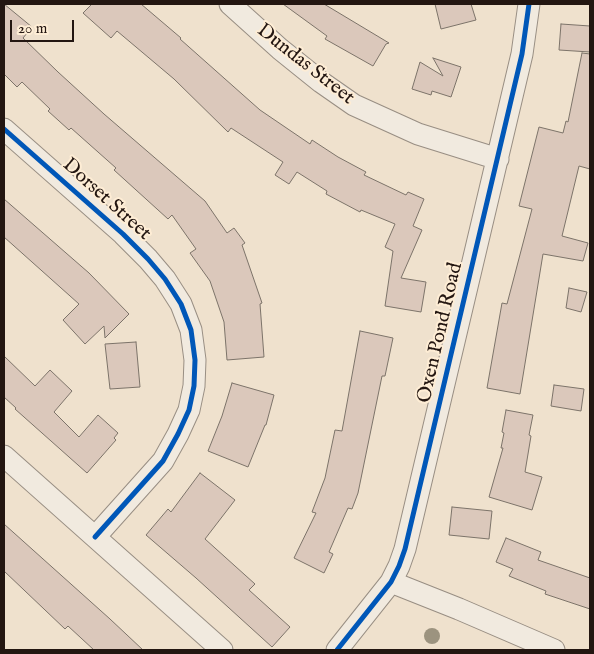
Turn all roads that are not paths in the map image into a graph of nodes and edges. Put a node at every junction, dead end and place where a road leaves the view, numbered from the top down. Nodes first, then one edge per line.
1 (230, 4) edge
2 (529, 4) edge
3 (4, 129) edge
4 (498, 159) junction
5 (4, 456) edge
6 (95, 537) junction
7 (391, 582) junction
8 (222, 650) edge
9 (337, 650) edge
10 (554, 650) edge

1 - 4 street, Dundas Street
2 - 4 street, Oxen Pond Road
3 - 6 street, Dorset Street
4 - 7 street, Oxen Pond Road
5 - 6 street
6 - 8 street
7 - 9 street, Oxen Pond Road
7 - 10 street

